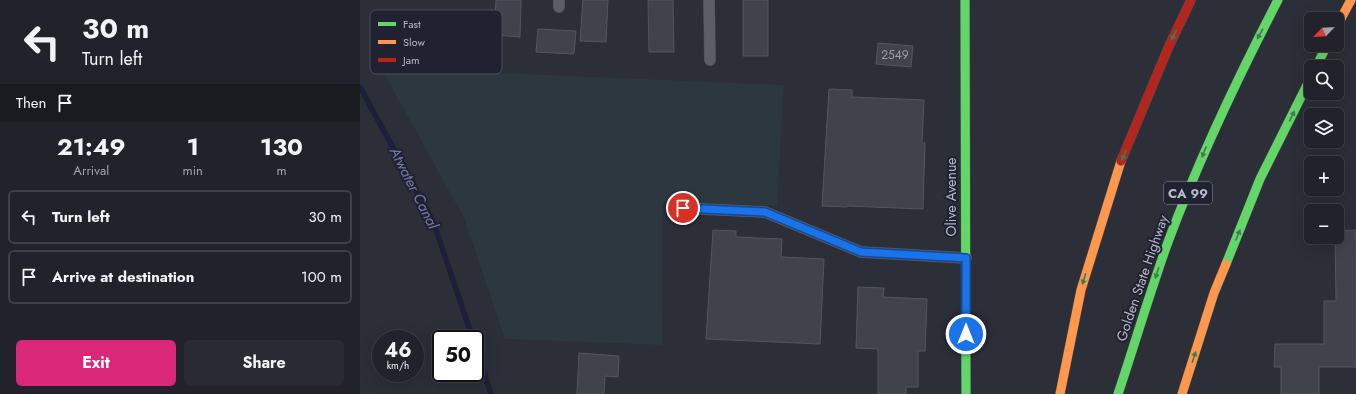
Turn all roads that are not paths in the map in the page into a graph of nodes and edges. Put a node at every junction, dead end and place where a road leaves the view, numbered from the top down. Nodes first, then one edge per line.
1 (709, 0) edge
2 (965, 0) edge
3 (1191, 0) edge
4 (1278, 0) edge
5 (1351, 0) edge
6 (1344, 13) edge
7 (710, 60) dead end
8 (1304, 91) edge
9 (683, 208) dead end
10 (966, 258) junction
11 (966, 394) edge
12 (1060, 394) edge
13 (1118, 394) edge
14 (1182, 394) edge

1 - 7 lane
2 - 10 main road, Olive Avenue
3 -> 12 main road
4 -> 13 main road, Golden State Highway / CA 99
5 - 6 main road
14 -> 8 main road
9 - 10 lane
10 - 11 main road, Olive Avenue

